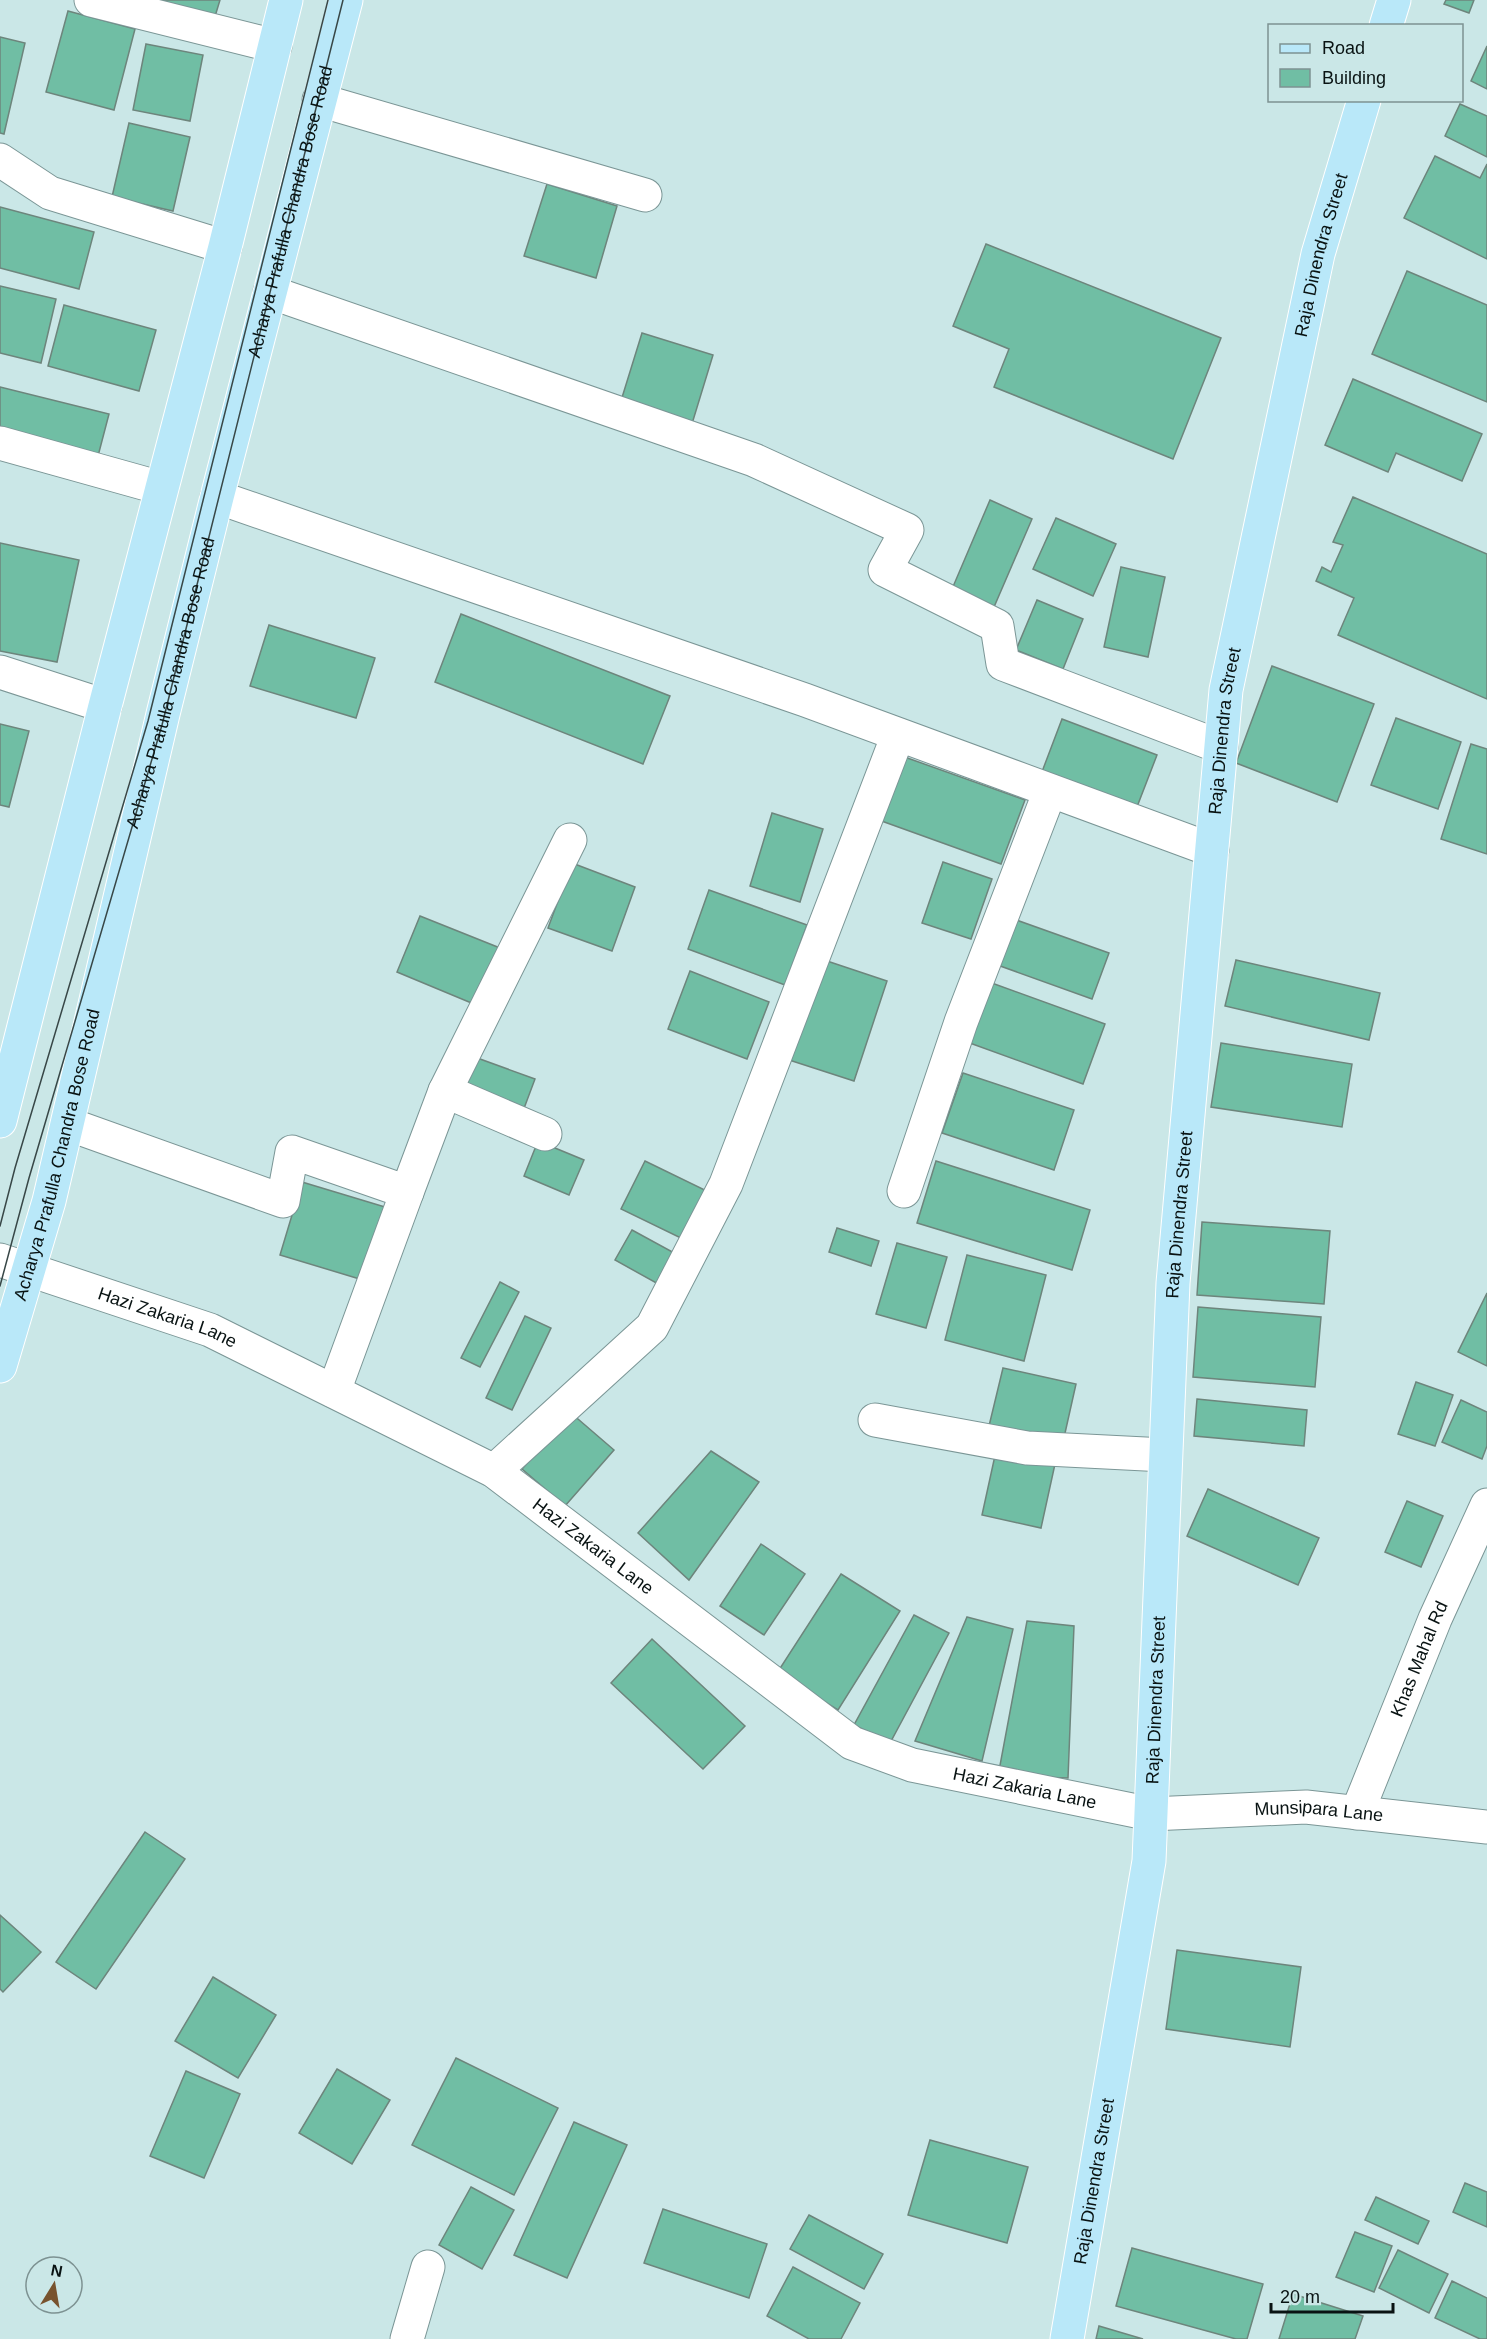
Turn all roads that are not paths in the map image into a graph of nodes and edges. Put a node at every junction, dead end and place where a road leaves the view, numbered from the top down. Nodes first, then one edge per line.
1 (91, 0) edge
2 (286, 0) edge
3 (346, 0) edge
4 (1394, 0) edge
5 (1387, 24) edge
6 (275, 46) junction
7 (318, 100) junction
8 (1363, 102) edge
9 (0, 160) edge
10 (645, 195) dead end
11 (225, 247) junction
12 (270, 292) junction
13 (0, 443) edge
14 (161, 488) junction
15 (217, 497) junction
16 (0, 672) edge
17 (105, 706) junction
18 (898, 735) junction
19 (1221, 747) junction
20 (1050, 791) junction
21 (570, 840) dead end
22 (1212, 850) junction
23 (446, 1090) junction
24 (0, 1122) edge
25 (68, 1124) junction
26 (545, 1134) dead end
27 (904, 1191) dead end
28 (407, 1192) junction
29 (14, 1264) edge
30 (0, 1366) edge
31 (334, 1391) junction
32 (875, 1420) dead end
33 (1165, 1455) junction
34 (494, 1471) junction
35 (1487, 1505) edge
36 (1357, 1813) junction
37 (1151, 1814) junction
38 (1487, 1827) edge
39 (428, 2267) dead end
40 (407, 2339) edge
41 (1066, 2339) edge

1 - 6 street
2 - 6 main road
3 - 7 main road, Acharya Prafulla Chandra Bose Road
4 - 5 main road
6 - 11 main road
7 - 10 street
7 - 12 main road, Acharya Prafulla Chandra Bose Road
8 - 19 main road, Raja Dinendra Street
9 - 11 street
11 - 14 main road
12 - 15 main road, Acharya Prafulla Chandra Bose Road
12 - 19 street
13 - 14 street
14 - 17 main road
15 - 18 street
15 - 25 main road, Acharya Prafulla Chandra Bose Road
16 - 17 street
17 - 24 main road
18 - 20 street
18 - 34 street
19 - 22 main road, Raja Dinendra Street
20 - 22 street
20 - 27 street
21 - 23 street
22 - 33 main road, Raja Dinendra Street
23 - 26 street
23 - 28 street
25 - 28 street
25 - 29 main road, Acharya Prafulla Chandra Bose Road
28 - 31 street
29 - 30 main road, Acharya Prafulla Chandra Bose Road
29 - 31 street, Hazi Zakaria Lane
31 - 34 street, Hazi Zakaria Lane
32 - 33 street
33 - 37 main road, Raja Dinendra Street
34 - 37 street, Hazi Zakaria Lane
35 - 36 street, Khas Mahal Rd
36 - 37 street, Munsipara Lane
36 - 38 street, Munsipara Lane
37 - 41 main road, Raja Dinendra Street
39 - 40 street

